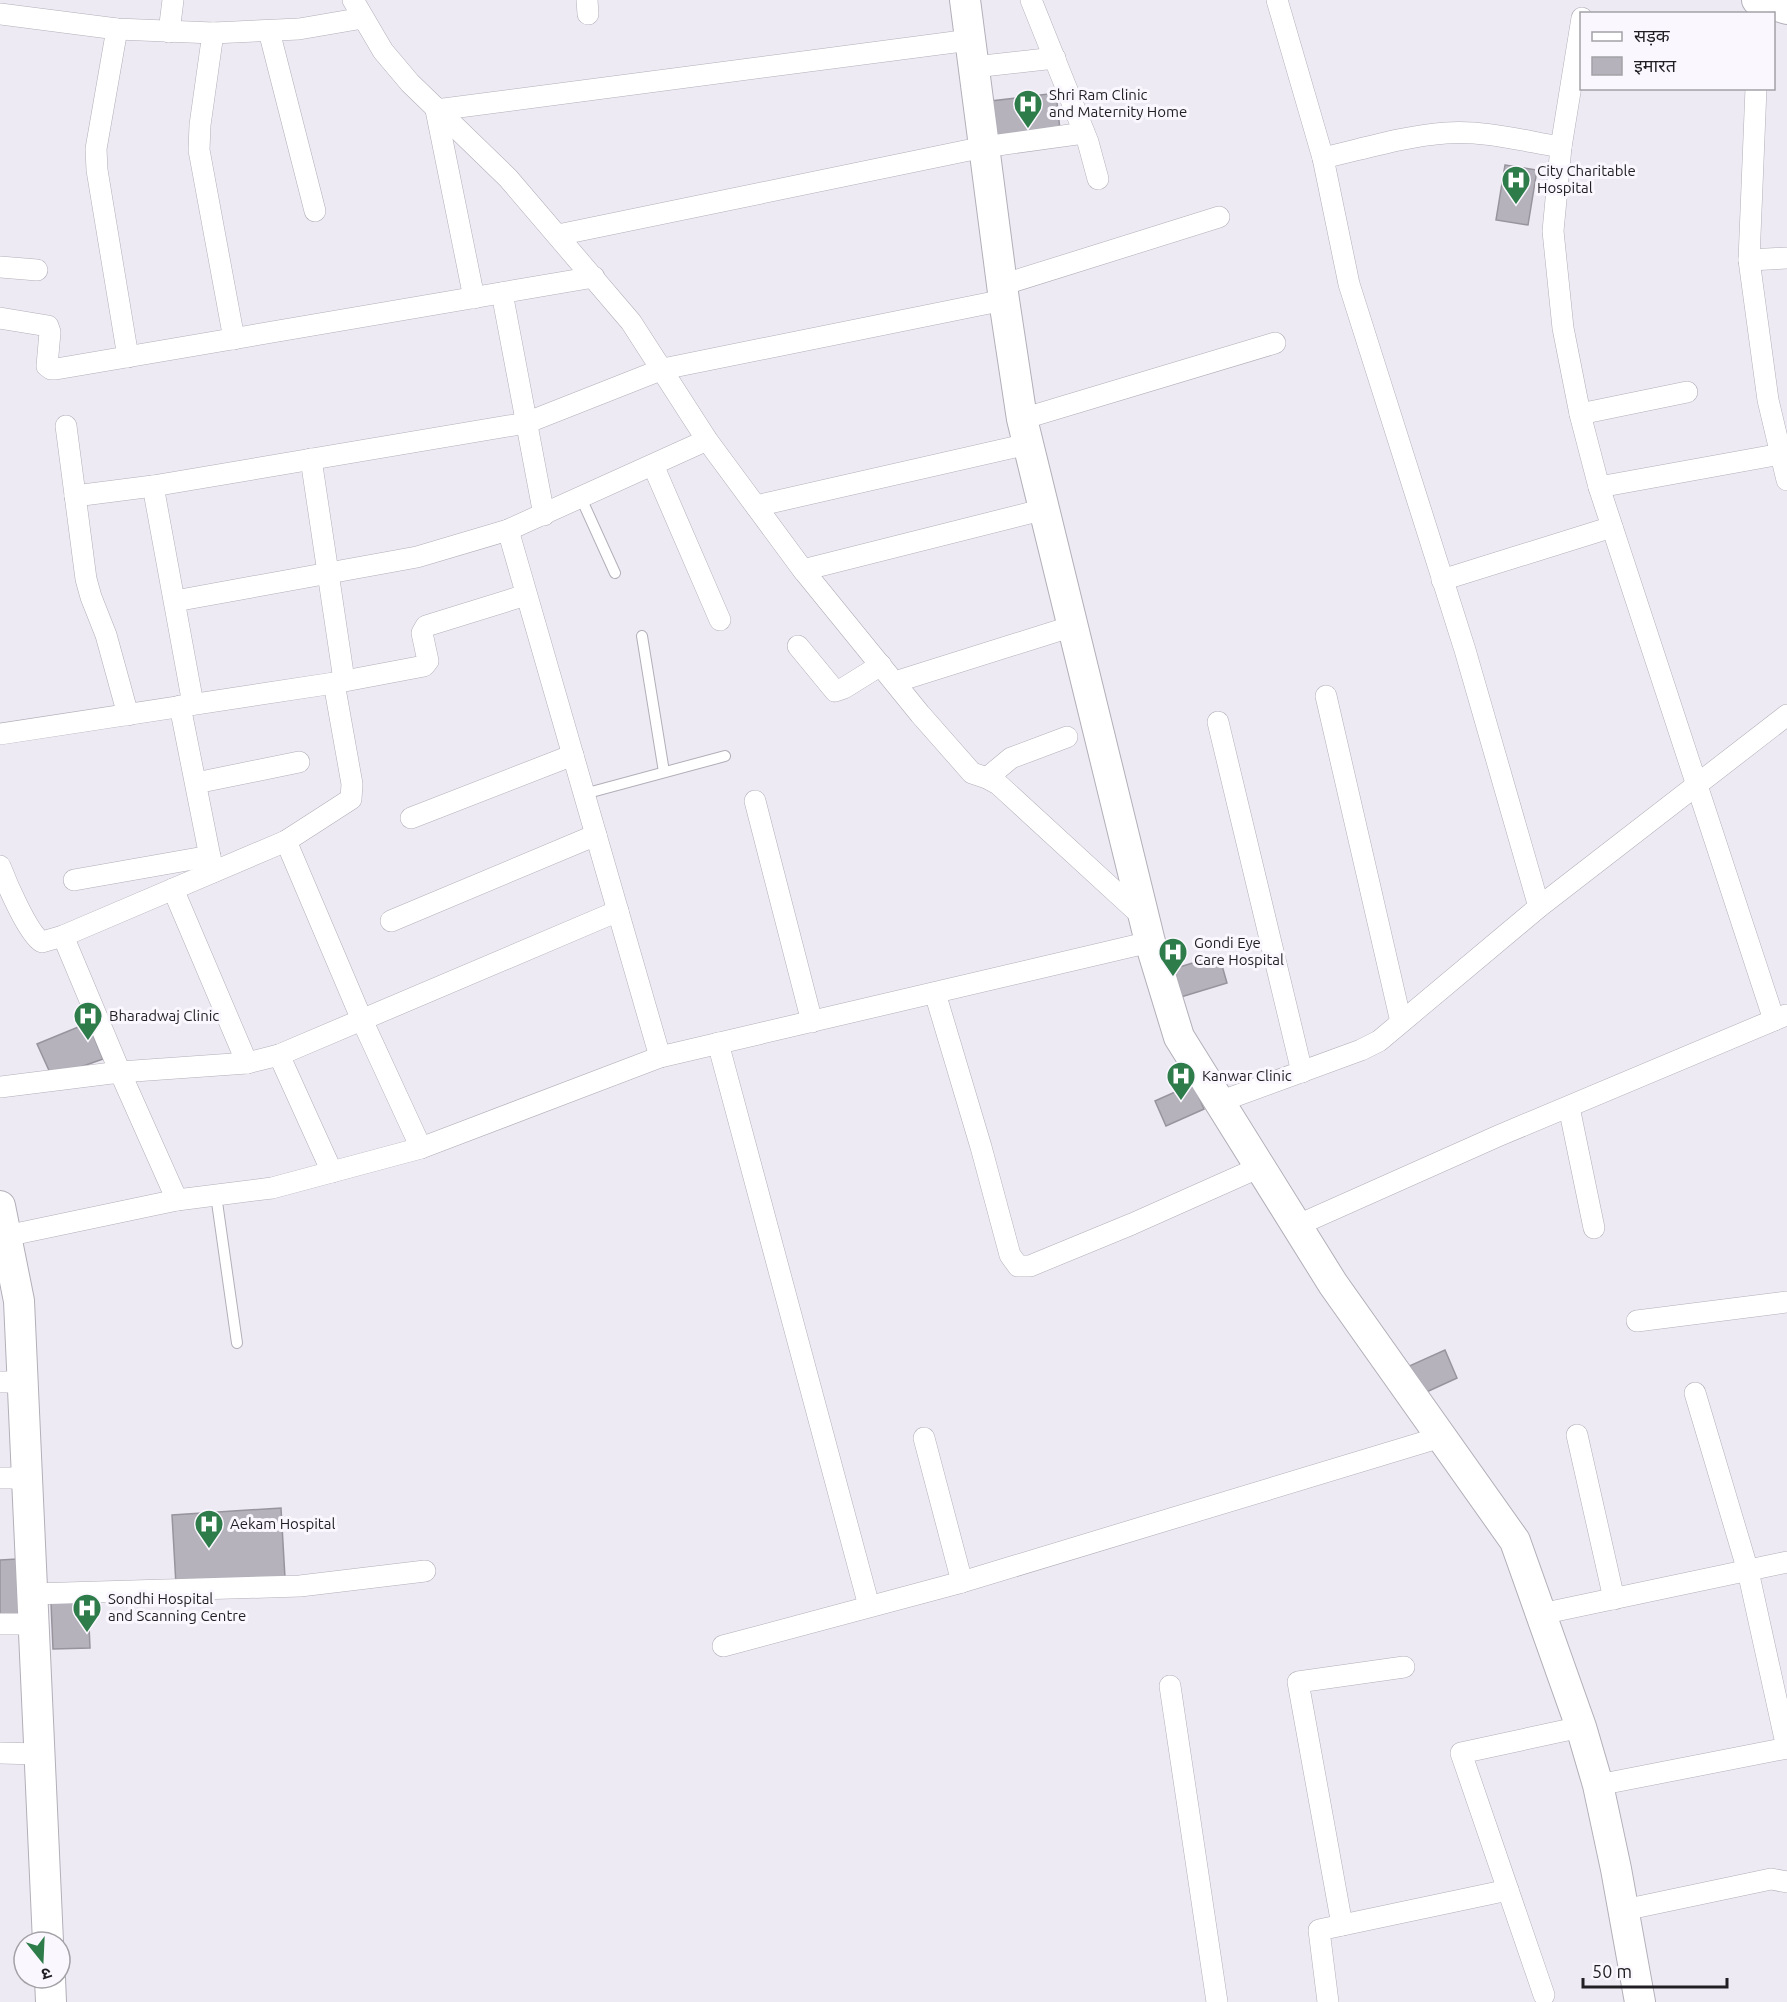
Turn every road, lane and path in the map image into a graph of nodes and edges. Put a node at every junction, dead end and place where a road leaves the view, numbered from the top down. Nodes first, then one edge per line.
1 (173, 0) edge
2 (965, 0) edge
3 (1031, 0) edge
4 (1277, 0) edge
5 (1758, 0) edge
6 (358, 9) edge
7 (1787, 9) edge
8 (0, 14) edge
9 (1580, 24) edge
10 (117, 29) junction
11 (269, 31) junction
12 (169, 32) junction
13 (213, 33) junction
14 (972, 54) junction
15 (1055, 58) junction
16 (1756, 90) edge
17 (436, 110) junction
18 (1084, 133) junction
19 (984, 147) junction
20 (1561, 147) junction
21 (1323, 158) junction
22 (1098, 179) dead end
23 (315, 211) dead end
24 (1219, 217) dead end
25 (558, 235) junction
26 (1787, 258) edge
27 (1749, 261) junction
28 (0, 267) edge
29 (37, 270) dead end
30 (594, 277) junction
31 (1003, 292) junction
32 (502, 293) junction
33 (474, 298) junction
34 (0, 318) edge
35 (234, 339) junction
36 (1275, 344) dead end
37 (128, 357) junction
38 (663, 369) junction
39 (1687, 392) dead end
40 (1777, 399) edge
41 (1580, 414) junction
42 (526, 423) junction
43 (66, 426) dead end
44 (1025, 431) junction
45 (707, 440) junction
46 (1780, 454) junction
47 (311, 459) junction
48 (653, 465) junction
49 (1787, 480) edge
50 (153, 486) junction
51 (1599, 487) junction
52 (75, 496) junction
53 (581, 498) junction
54 (756, 506) junction
55 (1045, 508) junction
56 (544, 515) junction
57 (1612, 527) junction
58 (508, 530) junction
59 (803, 570) junction
60 (328, 573) junction
61 (615, 573) dead end
62 (1442, 580) junction
63 (526, 595) junction
64 (176, 601) junction
65 (720, 620) dead end
66 (1073, 626) junction
67 (642, 636) dead end
68 (798, 646) dead end
69 (881, 665) junction
70 (339, 681) junction
71 (895, 682) junction
72 (1326, 696) dead end
73 (187, 705) junction
74 (128, 715) junction
75 (1787, 715) edge
76 (1218, 722) dead end
77 (0, 734) edge
78 (1067, 737) dead end
79 (573, 754) junction
80 (725, 756) dead end
81 (299, 762) dead end
82 (664, 772) junction
83 (987, 778) junction
84 (196, 783) junction
85 (1696, 787) junction
86 (584, 794) junction
87 (755, 801) dead end
88 (411, 818) dead end
89 (596, 835) junction
90 (286, 841) junction
91 (212, 864) junction
92 (0, 866) edge
93 (74, 880) dead end
94 (173, 889) junction
95 (1539, 907) junction
96 (618, 911) junction
97 (391, 921) dead end
98 (1147, 930) junction
99 (63, 936) junction
100 (935, 993) junction
101 (1780, 1017) edge
102 (362, 1020) junction
103 (812, 1022) junction
104 (1401, 1022) junction
105 (718, 1043) junction
106 (279, 1055) junction
107 (660, 1057) junction
108 (247, 1063) junction
109 (120, 1072) junction
110 (1302, 1072) junction
111 (0, 1087) edge
112 (1219, 1102) junction
113 (1569, 1107) junction
114 (421, 1148) junction
115 (1260, 1167) junction
116 (332, 1172) junction
117 (216, 1195) junction
118 (177, 1200) junction
119 (0, 1206) edge
120 (1296, 1226) junction
121 (1594, 1228) dead end
122 (6, 1236) junction
123 (1787, 1302) edge
124 (1637, 1321) dead end
125 (237, 1343) dead end
126 (11, 1382) edge
127 (1695, 1393) dead end
128 (1577, 1435) dead end
129 (1441, 1437) junction
130 (924, 1438) dead end
131 (13, 1478) edge
132 (1787, 1562) edge
133 (425, 1571) dead end
134 (1748, 1571) junction
135 (962, 1582) junction
136 (32, 1594) junction
137 (1614, 1599) junction
138 (869, 1606) junction
139 (1541, 1614) junction
140 (0, 1624) edge
141 (33, 1624) junction
142 (723, 1646) dead end
143 (1404, 1667) dead end
144 (1170, 1686) dead end
145 (1581, 1727) junction
146 (1787, 1748) edge
147 (0, 1753) edge
148 (39, 1754) junction
149 (1598, 1785) junction
150 (1787, 1882) edge
151 (1508, 1890) junction
152 (1623, 1910) junction
153 (1342, 1925) junction
154 (47, 1930) edge
155 (1544, 1995) dead end
156 (1217, 2002) edge
157 (1328, 2002) edge
158 (1640, 2002) edge

1 - 12 street
2 - 14 street
3 - 15 street
4 - 21 street
5 - 7 street
6 - 11 street
6 - 17 street
8 - 10 street
9 - 20 street
10 - 12 street
10 - 37 street
11 - 13 street
11 - 23 street
12 - 13 street
13 - 35 street
14 - 15 street
14 - 17 street
14 - 19 street
15 - 18 street
16 - 27 street
17 - 25 street
17 - 33 street
18 - 19 street
18 - 22 street
19 - 25 street
19 - 31 street
20 - 21 street
20 - 41 street
21 - 62 street
24 - 31 street
25 - 30 street
26 - 27 street
27 - 40 street
28 - 29 street
30 - 32 street
30 - 38 street
31 - 38 street
31 - 44 street
32 - 33 street
32 - 42 street
33 - 35 street
34 - 37 street
35 - 37 street
36 - 44 street
38 - 42 street
38 - 45 street
39 - 41 street
40 - 46 street
41 - 51 street
42 - 47 street
42 - 56 street
43 - 52 street
44 - 54 street
44 - 55 street
45 - 48 street
45 - 54 street
46 - 49 street
46 - 51 street
47 - 50 street
47 - 60 street
48 - 53 street
48 - 65 street
50 - 52 street
50 - 64 street
51 - 57 street
52 - 74 street
53 - 56 street
53 - 61 lane
54 - 59 street
55 - 59 street
55 - 66 street
56 - 58 street
57 - 62 street
57 - 85 street
58 - 60 street
58 - 63 street
59 - 69 street
60 - 64 street
60 - 70 street
62 - 95 street
63 - 70 street
63 - 79 street
64 - 73 street
66 - 71 street
66 - 98 street
67 - 82 lane
68 - 69 street
69 - 71 street
70 - 73 street
70 - 90 street
71 - 83 street
72 - 104 street
73 - 74 street
73 - 84 street
74 - 77 street
75 - 85 street
76 - 110 street
78 - 83 street
79 - 86 street
79 - 88 street
80 - 82 lane
81 - 84 street
82 - 86 lane
83 - 98 street
84 - 91 street
85 - 95 street
85 - 101 street
86 - 89 street
87 - 103 street
89 - 96 street
89 - 97 street
90 - 91 street
90 - 102 street
91 - 93 street
91 - 94 street
92 - 99 street
94 - 99 street
94 - 108 street
95 - 104 street
96 - 102 street
96 - 107 street
98 - 100 street
98 - 112 street
99 - 109 street
100 - 103 street
100 - 115 street
101 - 113 street
102 - 106 street
102 - 114 street
103 - 105 street
104 - 110 street
105 - 107 street
105 - 138 street
106 - 108 street
106 - 116 street
107 - 114 street
108 - 109 street
109 - 111 street
109 - 118 street
110 - 112 street
112 - 115 street
113 - 120 street
113 - 121 street
114 - 116 street
115 - 120 street
116 - 117 street
117 - 118 street
117 - 125 lane
118 - 122 street
119 - 122 street
120 - 129 street
122 - 126 street
123 - 124 street
126 - 131 street
127 - 134 street
128 - 137 street
129 - 135 street
129 - 139 street
130 - 135 street
131 - 136 street
132 - 134 street
133 - 136 street
134 - 137 street
134 - 146 street
135 - 138 street
136 - 141 street
137 - 139 street
138 - 142 street
139 - 145 street
140 - 141 street
141 - 148 street
143 - 153 street
144 - 156 street
145 - 149 street
145 - 151 street
146 - 149 street
147 - 148 street
148 - 154 street
149 - 152 street
150 - 152 street
151 - 153 street
151 - 155 street
152 - 158 street
153 - 157 street

